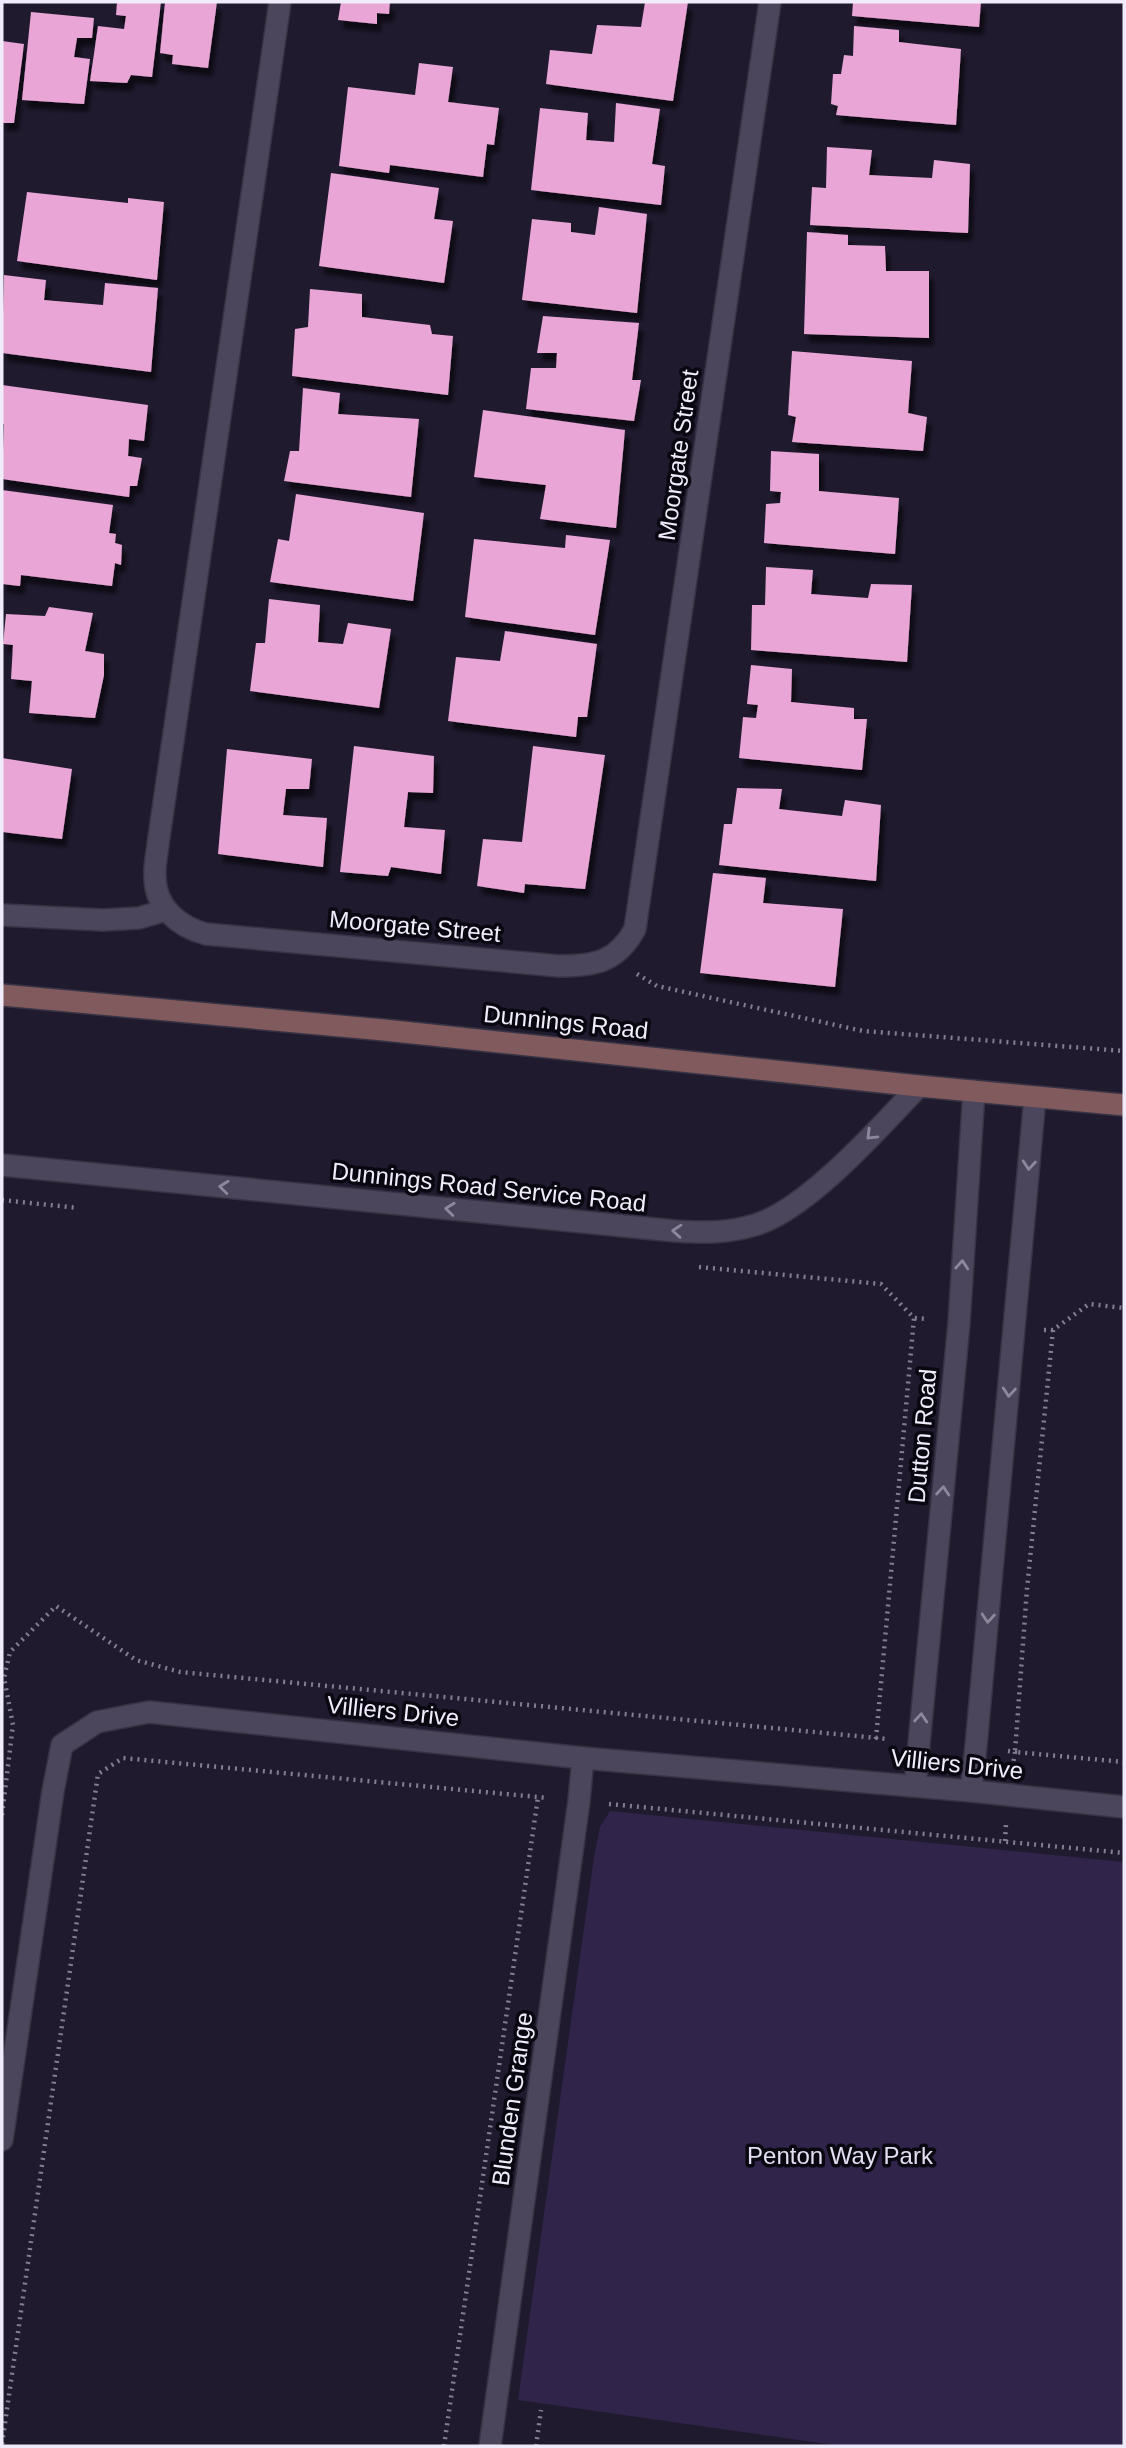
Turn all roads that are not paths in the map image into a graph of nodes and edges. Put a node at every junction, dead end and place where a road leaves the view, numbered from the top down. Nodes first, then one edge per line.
1 (280, 2) edge
2 (770, 2) edge
3 (166, 910) junction
4 (2, 915) edge
5 (2, 995) edge
6 (919, 1086) junction
7 (974, 1091) junction
8 (1035, 1097) junction
9 (1124, 1105) edge
10 (2, 1165) edge
11 (583, 1758) junction
12 (915, 1786) junction
13 (971, 1791) junction
14 (1124, 1807) edge
15 (2, 2140) edge
16 (490, 2446) edge

1 - 3 street
2 - 3 street, Moorgate Street
3 - 4 street
5 - 6 street, Dunnings Road
6 - 7 street, Dunnings Road
6 -> 10 street, Dunnings Road Service Road
7 - 8 street, Dunnings Road
12 -> 7 street, Dutton Road
8 - 9 street, Dunnings Road
8 -> 13 street
11 - 12 street, Villiers Drive
11 - 15 street, Villiers Drive
11 - 16 street, Blunden Grange
12 - 13 street, Villiers Drive
13 - 14 street, Villiers Drive

